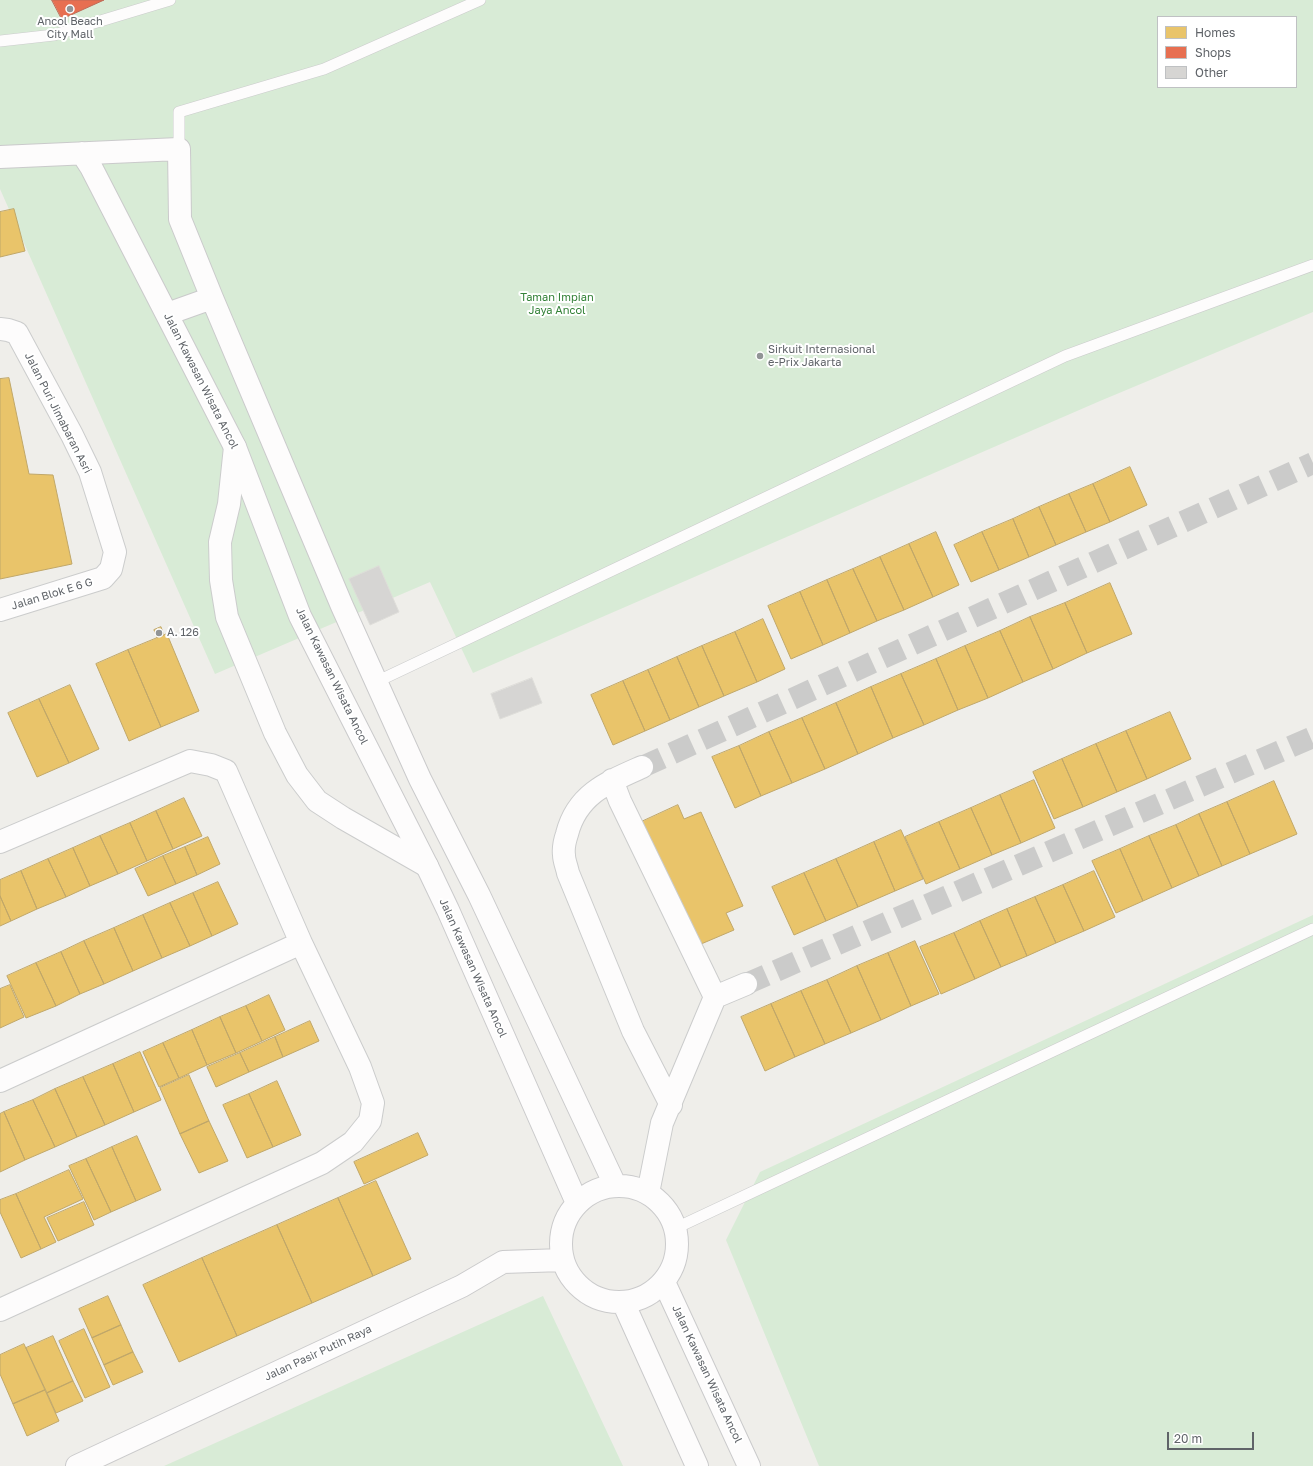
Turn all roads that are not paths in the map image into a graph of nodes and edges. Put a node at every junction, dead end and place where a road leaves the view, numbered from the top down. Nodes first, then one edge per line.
1 (170, 0) edge
2 (480, 0) edge
3 (0, 41) edge
4 (179, 149) junction
5 (82, 153) junction
6 (0, 157) edge
7 (1313, 265) edge
8 (212, 298) junction
9 (167, 314) junction
10 (0, 329) edge
11 (235, 447) junction
12 (103, 578) joint
13 (0, 610) edge
14 (376, 682) junction
15 (642, 767) tunnel mouth
16 (612, 780) junction
17 (0, 842) edge
18 (427, 866) junction
19 (1313, 929) edge
20 (300, 943) junction
21 (746, 984) tunnel mouth
22 (715, 997) junction
23 (0, 1081) edge
24 (671, 1105) junction
25 (614, 1185) junction
26 (648, 1193) junction
27 (577, 1203) junction
28 (676, 1228) junction
29 (563, 1260) junction
30 (664, 1282) junction
31 (623, 1302) junction
32 (0, 1310) edge
33 (77, 1466) edge
34 (697, 1466) edge
35 (749, 1466) edge

1 - 3 lane
2 - 4 lane
4 - 5 street
4 - 8 street
5 - 6 street
5 - 9 street, Jalan Kawasan Wisata Ancol
7 - 14 lane
8 - 9 street
8 - 14 street
9 - 11 street, Jalan Kawasan Wisata Ancol
10 - 12 street, Jalan Puri Jimabaran Asri
11 - 18 street, Jalan Kawasan Wisata Ancol
11 - 18 street
12 - 13 street, Jalan Blok E 6 G
14 - 25 street
15 - 16 street
16 - 22 street
16 - 24 street
17 - 20 street
18 - 27 street, Jalan Kawasan Wisata Ancol
19 - 28 lane
20 - 23 street
20 - 32 street
21 - 22 street
22 - 24 street
24 - 26 street
25 - 26 street
25 - 27 street
26 - 28 street
27 - 29 street
28 - 30 street
29 - 31 street
29 - 33 street, Jalan Pasir Putih Raya
30 - 31 street
30 - 35 street, Jalan Kawasan Wisata Ancol
31 - 34 street

